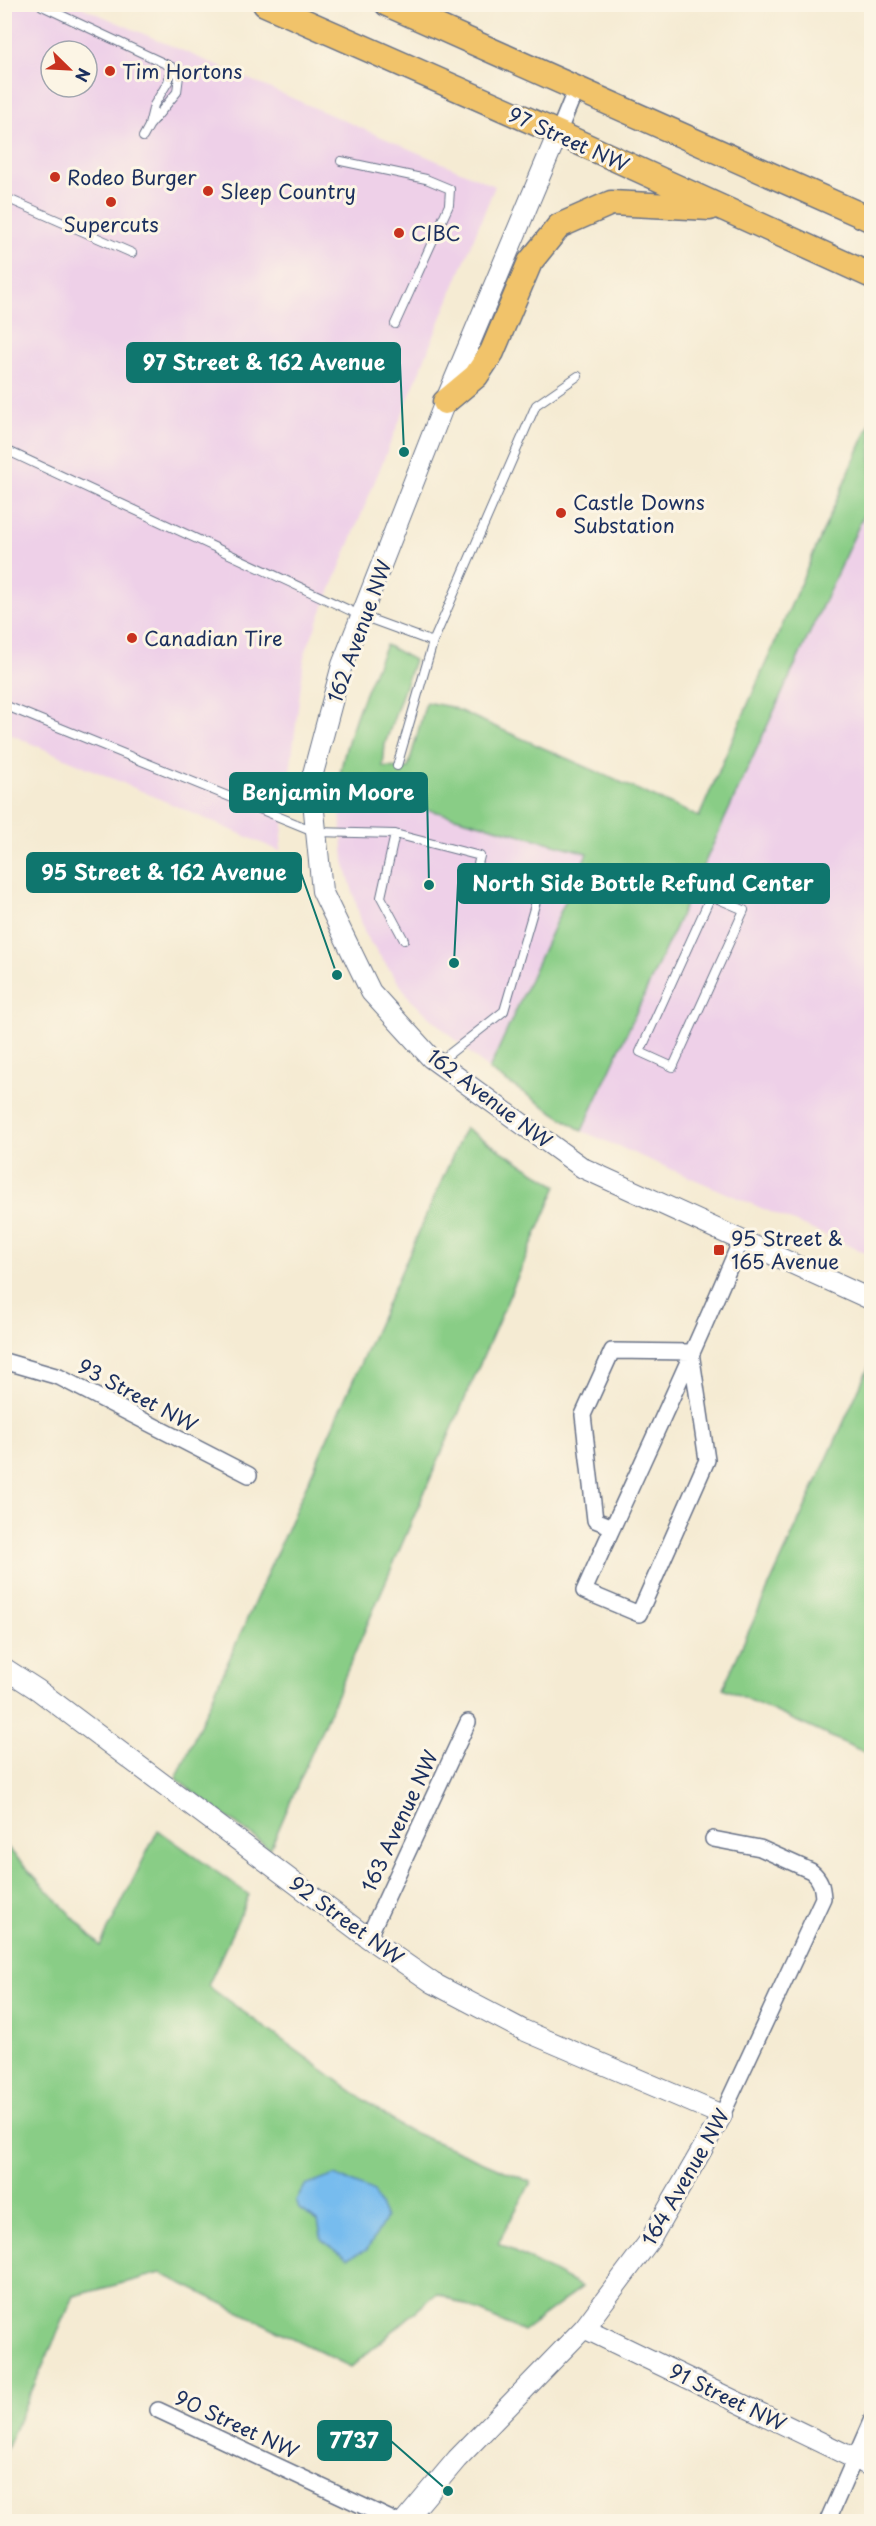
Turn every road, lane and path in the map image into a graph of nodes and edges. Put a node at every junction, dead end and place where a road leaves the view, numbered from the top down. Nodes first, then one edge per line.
1 (265, 4) edge
2 (387, 4) edge
3 (42, 6) dead end
4 (172, 67) junction
5 (576, 88) junction
6 (149, 126) junction
7 (558, 133) junction
8 (143, 137) dead end
9 (341, 161) dead end
10 (4, 197) edge
11 (722, 209) junction
12 (872, 220) edge
13 (132, 253) dead end
14 (872, 276) edge
15 (395, 324) dead end
16 (578, 376) dead end
17 (445, 402) junction
18 (4, 449) edge
19 (362, 616) junction
20 (433, 642) junction
21 (4, 705) edge
22 (397, 766) dead end
23 (316, 832) junction
24 (394, 834) junction
25 (744, 910) joint
26 (404, 940) dead end
27 (438, 1063) junction
28 (741, 1240) junction
29 (872, 1300) edge
30 (691, 1352) junction
31 (4, 1361) edge
32 (249, 1475) dead end
33 (613, 1527) junction
34 (4, 1668) edge
35 (468, 1722) dead end
36 (713, 1839) dead end
37 (369, 1938) junction
38 (722, 2115) junction
39 (584, 2328) junction
40 (158, 2410) dead end
41 (872, 2420) edge
42 (854, 2458) junction
43 (872, 2467) edge
44 (397, 2522) edge
45 (404, 2522) edge
46 (827, 2522) edge

1 - 7 main road, 97 Street NW
2 - 5 main road
3 - 4 lane
4 - 6 lane
4 - 6 lane
5 - 7 street, 162 Avenue NW
5 - 12 main road
6 - 8 lane
7 - 11 main road, 97 Street NW
7 - 17 street, 162 Avenue NW
9 - 15 lane
10 - 13 lane
11 - 14 main road, 97 Street NW
11 - 17 main road
16 - 20 lane
17 - 19 street, 162 Avenue NW
18 - 19 lane
19 - 20 lane
19 - 23 street, 162 Avenue NW
20 - 22 lane
21 - 23 lane
23 - 24 lane
23 - 27 street, 162 Avenue NW
24 - 26 lane
24 - 27 lane
25 - 25 lane
27 - 28 street, 162 Avenue NW
28 - 29 street, 162 Avenue NW
28 - 30 street
30 - 33 street
30 - 33 street
30 - 33 street
31 - 32 street, 93 Street NW
34 - 37 street, 92 Street NW
35 - 37 street, 163 Avenue NW
36 - 38 street, 164 Avenue NW
37 - 38 street, 92 Street NW
38 - 39 street, 164 Avenue NW
39 - 42 street, 91 Street NW
39 - 45 street, 164 Avenue NW
40 - 44 street, 90 Street NW
41 - 42 street
42 - 43 street, 91 Street NW
42 - 46 street

